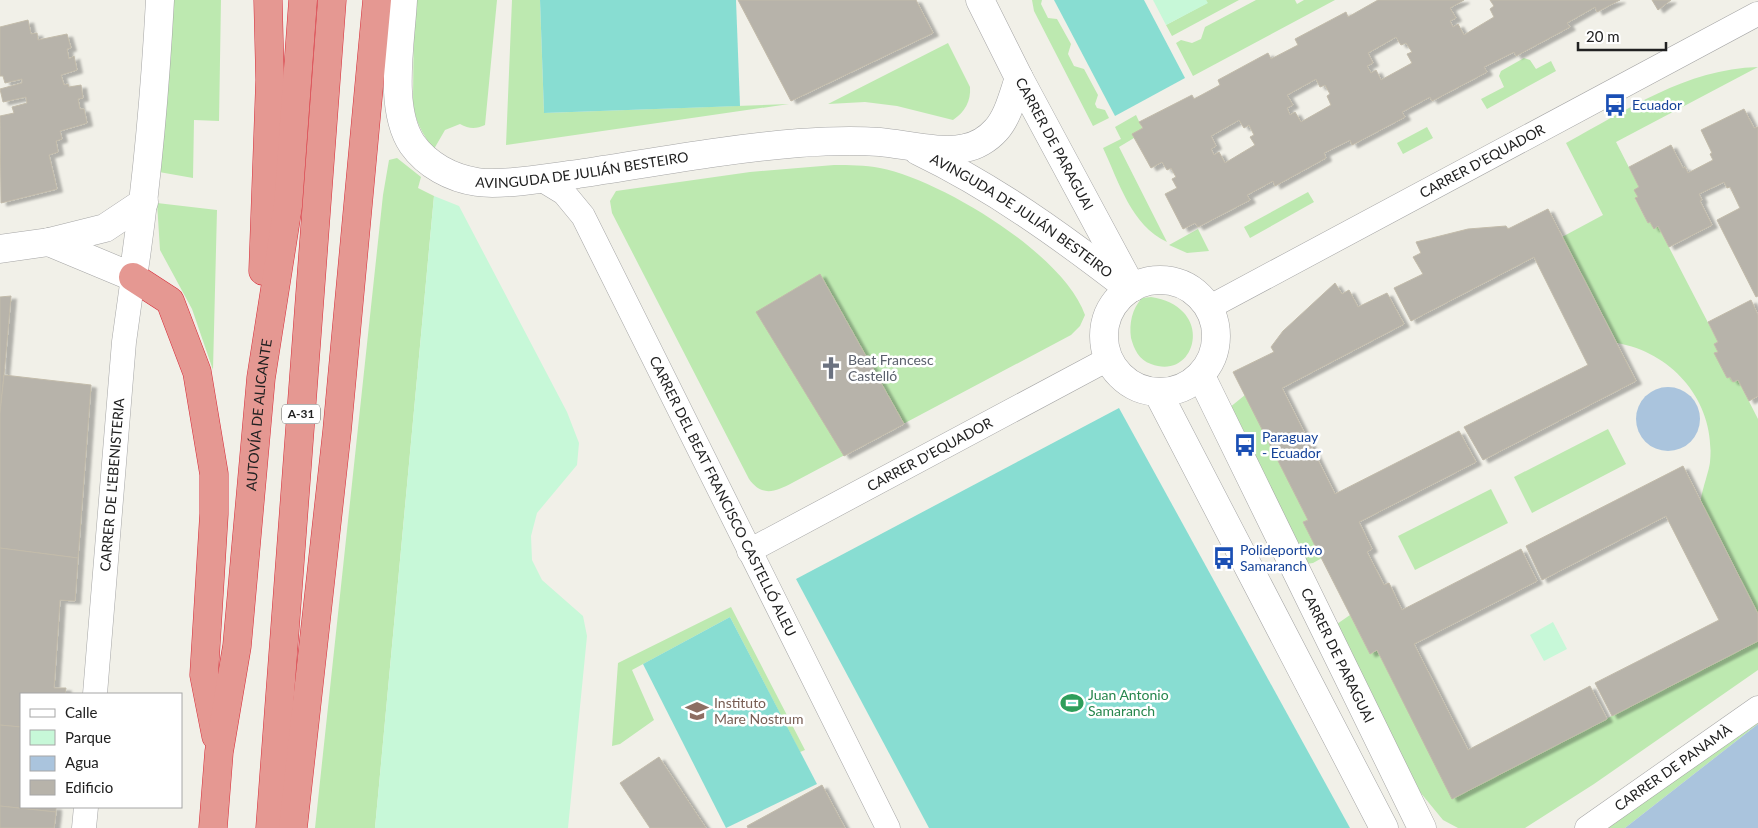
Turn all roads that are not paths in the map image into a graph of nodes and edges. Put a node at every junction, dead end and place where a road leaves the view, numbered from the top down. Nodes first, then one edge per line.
1 (160, 0) edge
2 (268, 0) edge
3 (303, 0) edge
4 (332, 0) edge
5 (377, 0) edge
6 (403, 0) edge
7 (980, 0) edge
8 (1756, 10) edge
9 (1019, 78) junction
10 (910, 148) junction
11 (540, 179) junction
12 (144, 202) junction
13 (49, 242) junction
14 (0, 249) edge
15 (133, 277) junction
16 (1131, 288) junction
17 (1208, 308) junction
18 (1110, 358) junction
19 (1201, 376) junction
20 (260, 378) junction
21 (1158, 393) junction
22 (749, 551) junction
23 (95, 693) edge
24 (1758, 708) edge
25 (219, 752) junction
26 (1363, 786) junction
27 (86, 808) edge
28 (1424, 825) edge
29 (84, 828) edge
30 (213, 828) edge
31 (270, 828) edge
32 (293, 828) edge
33 (888, 828) edge
34 (1372, 828) edge
35 (1384, 828) edge
36 (1587, 828) edge

1 - 12 street
2 - 20 highway
3 - 20 highway, AUTOVÍA DE ALICANTE
4 - 31 highway, A-31
5 - 32 highway
6 - 11 street, AVINGUDA DE JULIÁN BESTEIRO
7 - 9 street, CARRER DE PARAGUAI
8 - 17 street, CARRER D'EQUADOR
9 - 10 street, AVINGUDA DE JULIÁN BESTEIRO
9 - 16 street, CARRER DE PARAGUAI
10 - 11 street, AVINGUDA DE JULIÁN BESTEIRO
10 - 16 street, AVINGUDA DE JULIÁN BESTEIRO
11 - 22 street, CARRER DEL BEAT FRANCISCO CASTELLÓ ALEU
12 - 13 street
12 - 15 street
13 - 14 street
13 - 15 street
15 - 23 street, CARRER DE L'EBENISTERIA
15 - 25 highway
16 - 17 street
16 - 18 street
17 - 19 street
18 - 21 street
18 - 22 street, CARRER D'EQUADOR
19 - 21 street
19 - 28 street, CARRER DE PARAGUAI
20 - 25 highway, AUTOVÍA DE ALICANTE
21 - 26 street
22 - 33 street, CARRER DEL BEAT FRANCISCO CASTELLÓ ALEU
24 - 36 street, CARRER DE PANAMÀ
25 - 30 highway, AUTOVÍA DE ALICANTE
26 - 34 street
26 - 35 street
27 - 29 street

